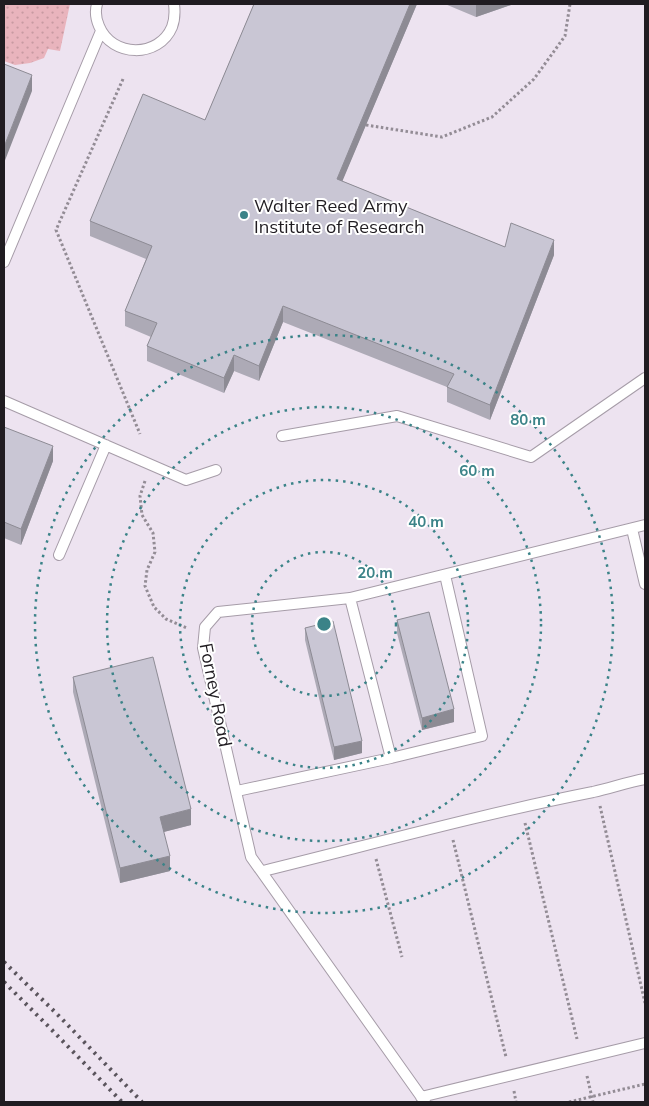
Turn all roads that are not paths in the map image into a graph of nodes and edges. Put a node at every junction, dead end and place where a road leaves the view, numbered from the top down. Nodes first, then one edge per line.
1 (97, 4) edge
2 (174, 4) edge
3 (101, 32) junction
4 (4, 262) edge
5 (645, 378) edge
6 (4, 401) edge
7 (282, 436) dead end
8 (106, 445) junction
9 (216, 470) dead end
10 (645, 525) edge
11 (632, 528) junction
12 (59, 555) dead end
13 (445, 575) junction
14 (645, 584) edge
15 (350, 598) junction
16 (391, 758) junction
17 (645, 779) edge
18 (237, 791) junction
19 (263, 871) junction
20 (645, 1043) edge
21 (423, 1100) edge

1 - 3 lane
2 - 3 lane
3 - 4 lane
5 - 7 lane
6 - 8 lane
8 - 9 lane
8 - 12 lane
10 - 11 lane, Forney Road
11 - 13 lane, Forney Road
11 - 14 lane
13 - 15 lane, Forney Road
13 - 16 lane
15 - 16 lane
15 - 18 lane, Forney Road
16 - 18 lane
17 - 19 lane
18 - 19 lane, Forney Road
19 - 21 lane, Forney Road
20 - 21 lane

